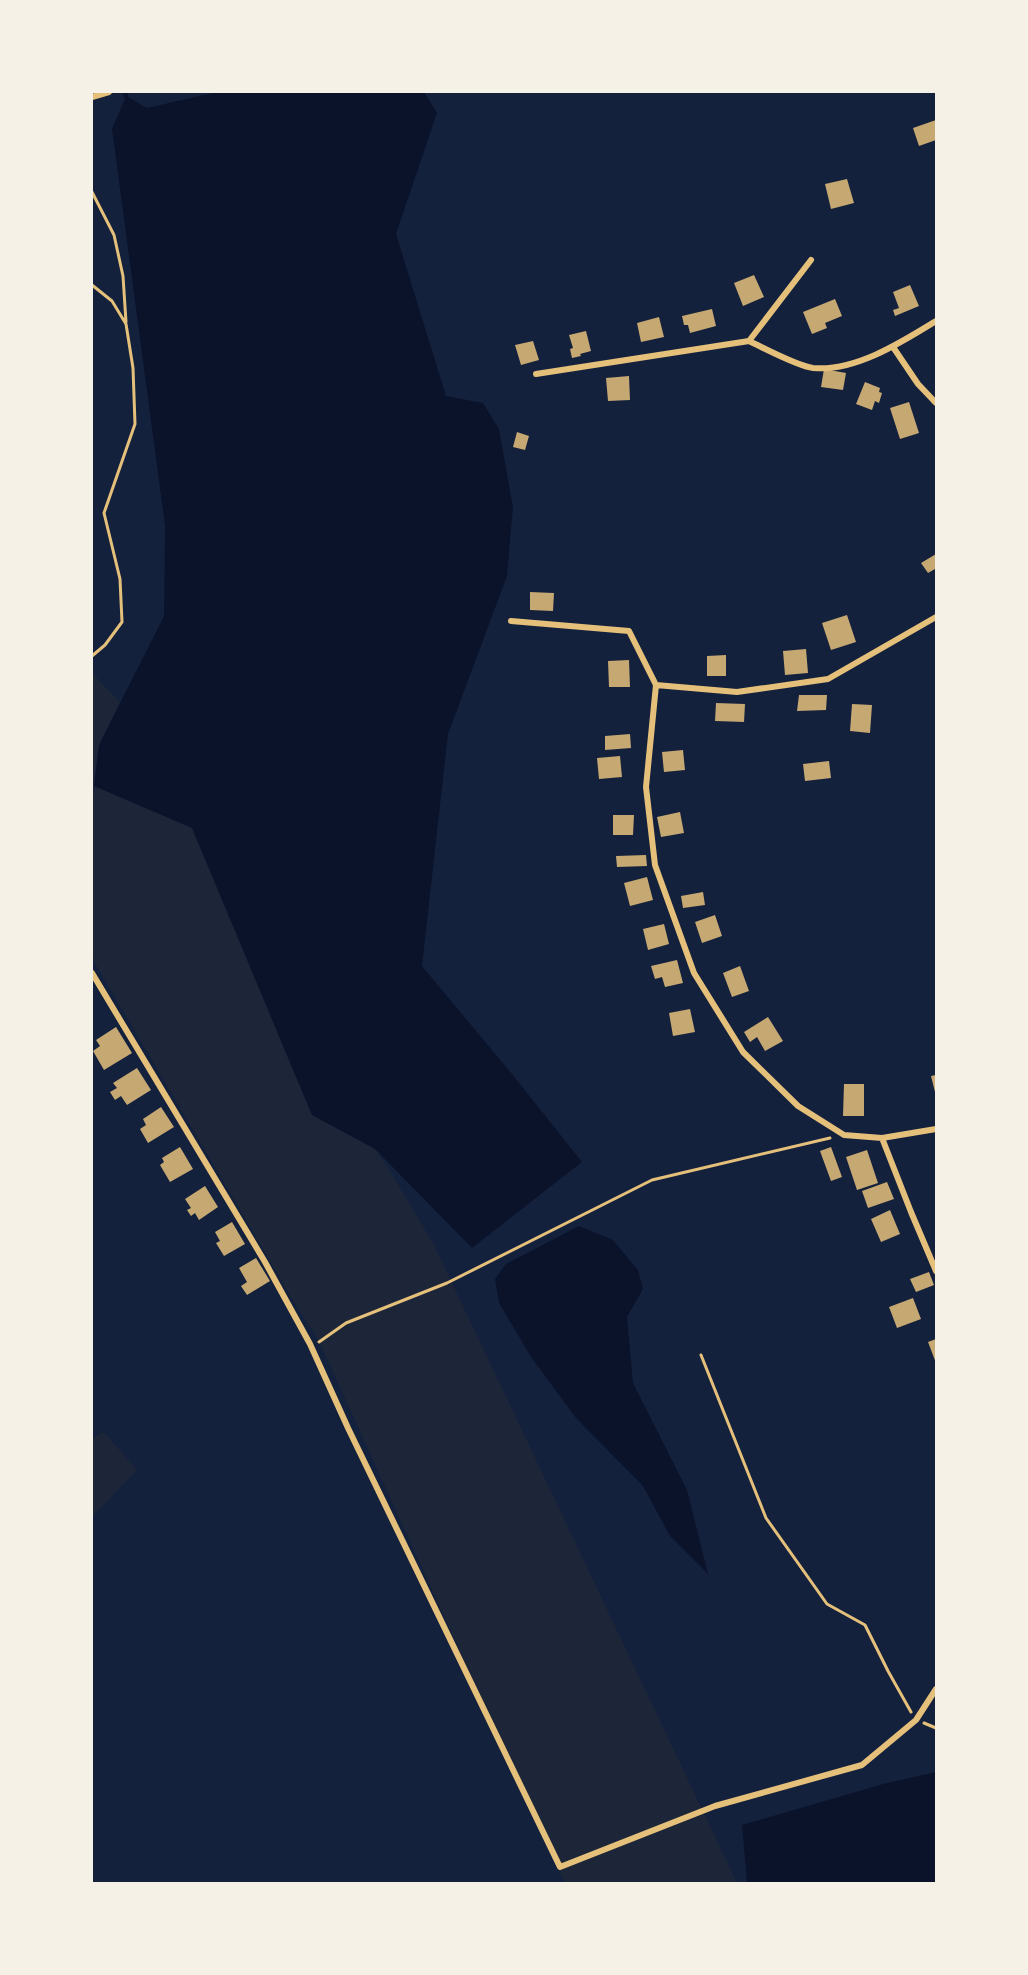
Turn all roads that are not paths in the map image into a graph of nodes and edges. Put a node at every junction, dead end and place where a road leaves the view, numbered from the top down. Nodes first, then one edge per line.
1 (109, 92) edge
2 (92, 97) edge
3 (811, 260) dead end
4 (936, 321) edge
5 (749, 341) junction
6 (893, 347) junction
7 (536, 374) dead end
8 (936, 403) edge
9 (936, 617) edge
10 (511, 621) dead end
11 (656, 685) junction
12 (92, 973) edge
13 (936, 1129) edge
14 (882, 1138) junction
15 (936, 1271) edge
16 (936, 1689) edge

1 - 2 street
3 - 5 street
4 - 6 street
5 - 6 street
5 - 7 street
6 - 8 street
9 - 11 street
10 - 11 street
11 - 14 street
12 - 16 street
13 - 14 street
14 - 15 street

